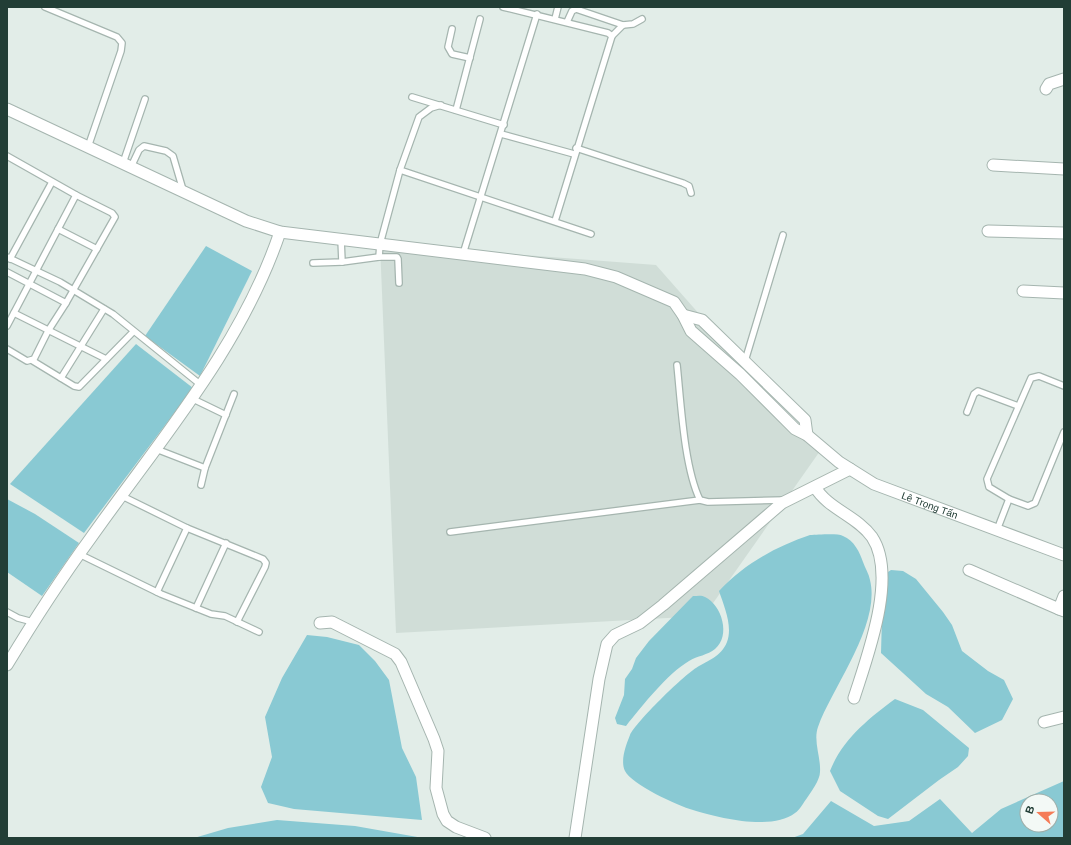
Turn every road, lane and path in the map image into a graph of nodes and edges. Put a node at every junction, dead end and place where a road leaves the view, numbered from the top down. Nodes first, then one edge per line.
1 (45, 7) edge
2 (503, 7) edge
3 (558, 7) edge
4 (537, 14) junction
5 (480, 19) dead end
6 (555, 19) junction
7 (642, 19) dead end
8 (567, 22) junction
9 (624, 25) junction
10 (452, 29) dead end
11 (612, 36) junction
12 (470, 58) junction
13 (1064, 79) edge
14 (1046, 89) dead end
15 (412, 97) dead end
16 (144, 99) dead end
17 (441, 105) junction
18 (7, 108) edge
19 (456, 110) junction
20 (504, 125) junction
21 (502, 134) junction
22 (88, 146) junction
23 (575, 151) junction
24 (7, 156) edge
25 (127, 165) junction
26 (993, 165) dead end
27 (1064, 169) edge
28 (400, 170) junction
29 (52, 182) junction
30 (183, 191) junction
31 (691, 193) dead end
32 (76, 195) junction
33 (482, 197) junction
34 (555, 221) junction
35 (58, 229) junction
36 (988, 231) dead end
37 (280, 232) junction
38 (1064, 233) edge
39 (591, 234) dead end
40 (783, 235) dead end
41 (341, 239) junction
42 (380, 244) junction
43 (97, 250) junction
44 (463, 254) junction
45 (379, 257) junction
46 (8, 258) edge
47 (342, 262) junction
48 (313, 263) dead end
49 (35, 271) junction
50 (7, 272) edge
51 (29, 283) junction
52 (399, 283) dead end
53 (73, 290) junction
54 (1023, 291) dead end
55 (1064, 293) edge
56 (66, 303) junction
57 (104, 309) junction
58 (14, 313) junction
59 (683, 315) junction
60 (7, 326) edge
61 (48, 330) junction
62 (133, 332) junction
63 (80, 347) junction
64 (7, 349) edge
65 (106, 359) junction
66 (33, 361) junction
67 (745, 361) junction
68 (677, 365) dead end
69 (61, 378) junction
70 (200, 385) junction
71 (1064, 386) edge
72 (234, 394) dead end
73 (193, 399) junction
74 (1018, 406) junction
75 (968, 412) dead end
76 (226, 415) junction
77 (1064, 432) edge
78 (807, 435) junction
79 (156, 449) junction
80 (205, 468) junction
81 (850, 469) junction
82 (201, 485) dead end
83 (814, 487) junction
84 (122, 496) junction
85 (1009, 499) junction
86 (700, 500) junction
87 (788, 500) junction
88 (186, 528) junction
89 (997, 530) junction
90 (450, 532) dead end
91 (226, 543) junction
92 (79, 554) junction
93 (1064, 555) edge
94 (969, 570) dead end
95 (157, 592) junction
96 (1064, 596) edge
97 (196, 608) junction
98 (1061, 610) edge
99 (7, 612) edge
100 (33, 622) junction
101 (237, 622) junction
102 (320, 623) dead end
103 (259, 632) dead end
104 (7, 665) edge
105 (854, 698) dead end
106 (1064, 717) edge
107 (1044, 722) dead end
108 (485, 838) edge
109 (575, 838) edge

1 - 22 lane
2 - 4 lane
3 - 6 lane
4 - 6 lane
4 - 20 lane
5 - 12 lane
6 - 8 lane
7 - 9 lane
8 - 9 lane
8 - 11 lane
9 - 11 lane
10 - 12 lane
11 - 23 lane
12 - 19 lane
13 - 14 street
15 - 17 lane
16 - 25 lane
17 - 19 lane
17 - 28 lane
18 - 22 street, Lê Trọng Tấn
19 - 20 lane
20 - 21 lane
21 - 23 lane
21 - 33 lane
22 - 25 street, Lê Trọng Tấn
23 - 31 lane
23 - 34 lane
24 - 29 lane
25 - 30 street, Lê Trọng Tấn
25 - 30 lane
26 - 27 street
28 - 33 lane
28 - 42 lane
29 - 32 lane
29 - 46 lane
30 - 37 street, Lê Trọng Tấn
32 - 35 lane
32 - 43 lane
33 - 34 lane
33 - 44 lane
34 - 39 lane
35 - 43 lane
35 - 49 lane
36 - 38 street
37 - 41 street, Lê Trọng Tấn
37 - 70 street
40 - 67 lane
41 - 42 street, Lê Trọng Tấn
41 - 47 lane
42 - 44 street, Lê Trọng Tấn
42 - 45 lane
43 - 53 lane
44 - 59 street, Lê Trọng Tấn
45 - 47 lane
45 - 52 lane
46 - 49 lane
47 - 48 lane
49 - 51 lane
49 - 53 lane
50 - 51 lane
51 - 56 lane
51 - 58 lane
53 - 56 lane
53 - 57 lane
54 - 55 street
56 - 61 lane
57 - 62 lane
57 - 63 lane
58 - 60 lane
58 - 61 lane
59 - 67 street
59 - 78 street, Lê Trọng Tấn
61 - 63 lane
61 - 66 lane
62 - 65 lane
62 - 70 lane
63 - 65 lane
63 - 69 lane
64 - 66 lane
65 - 69 lane
66 - 69 lane
67 - 78 street
68 - 86 lane
70 - 73 street
71 - 74 lane
72 - 76 lane
73 - 76 lane
73 - 79 street
74 - 75 lane
74 - 85 lane
76 - 80 lane
77 - 85 lane
78 - 81 street, Lê Trọng Tấn
79 - 80 lane
79 - 84 street
80 - 82 lane
81 - 83 street
81 - 89 street, Lê Trọng Tấn
83 - 87 street
83 - 105 street
84 - 88 lane
84 - 92 street
85 - 89 lane
86 - 87 lane
86 - 90 lane
87 - 109 street
88 - 91 lane
88 - 95 lane
89 - 93 street, Lê Trọng Tấn
91 - 97 lane
91 - 101 lane
92 - 95 lane
92 - 100 street
94 - 98 street
95 - 97 lane
96 - 98 street
97 - 101 lane
99 - 100 lane
100 - 104 street
101 - 103 lane
102 - 108 street
106 - 107 street

